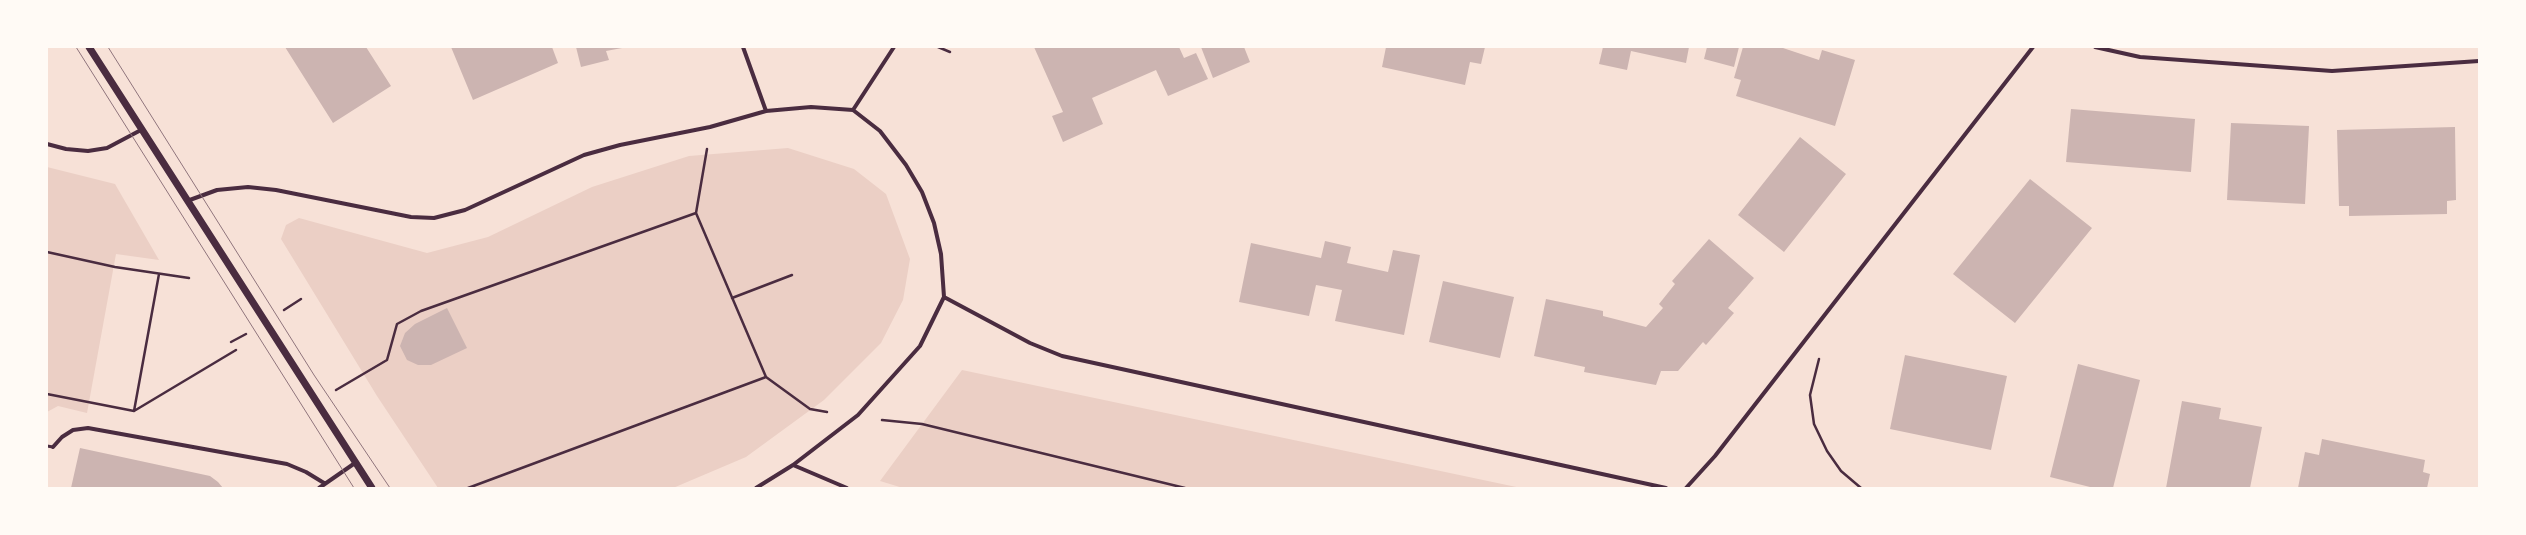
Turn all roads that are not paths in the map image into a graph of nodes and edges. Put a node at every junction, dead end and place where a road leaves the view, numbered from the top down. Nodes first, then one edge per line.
1 (89, 47) edge
2 (743, 47) edge
3 (894, 47) edge
4 (2033, 47) edge
5 (2095, 47) edge
6 (2479, 61) edge
7 (853, 110) junction
8 (766, 111) junction
9 (141, 130) junction
10 (47, 144) edge
11 (187, 201) junction
12 (944, 297) junction
13 (47, 446) edge
14 (53, 447) joint
15 (355, 463) junction
16 (793, 465) junction
17 (324, 483) junction
18 (319, 488) edge
19 (372, 488) edge
20 (756, 488) edge
21 (847, 488) edge
22 (1666, 488) edge
23 (1686, 488) edge

1 - 9 street
2 - 8 street
3 - 7 street
4 - 23 street
5 - 6 street
7 - 8 street
7 - 12 street
8 - 11 street
9 - 10 street
9 - 11 street
11 - 15 street
12 - 16 street
12 - 22 street
13 - 14 lane
14 - 17 street
15 - 17 street
15 - 19 street
16 - 20 street
16 - 21 street
17 - 18 street

